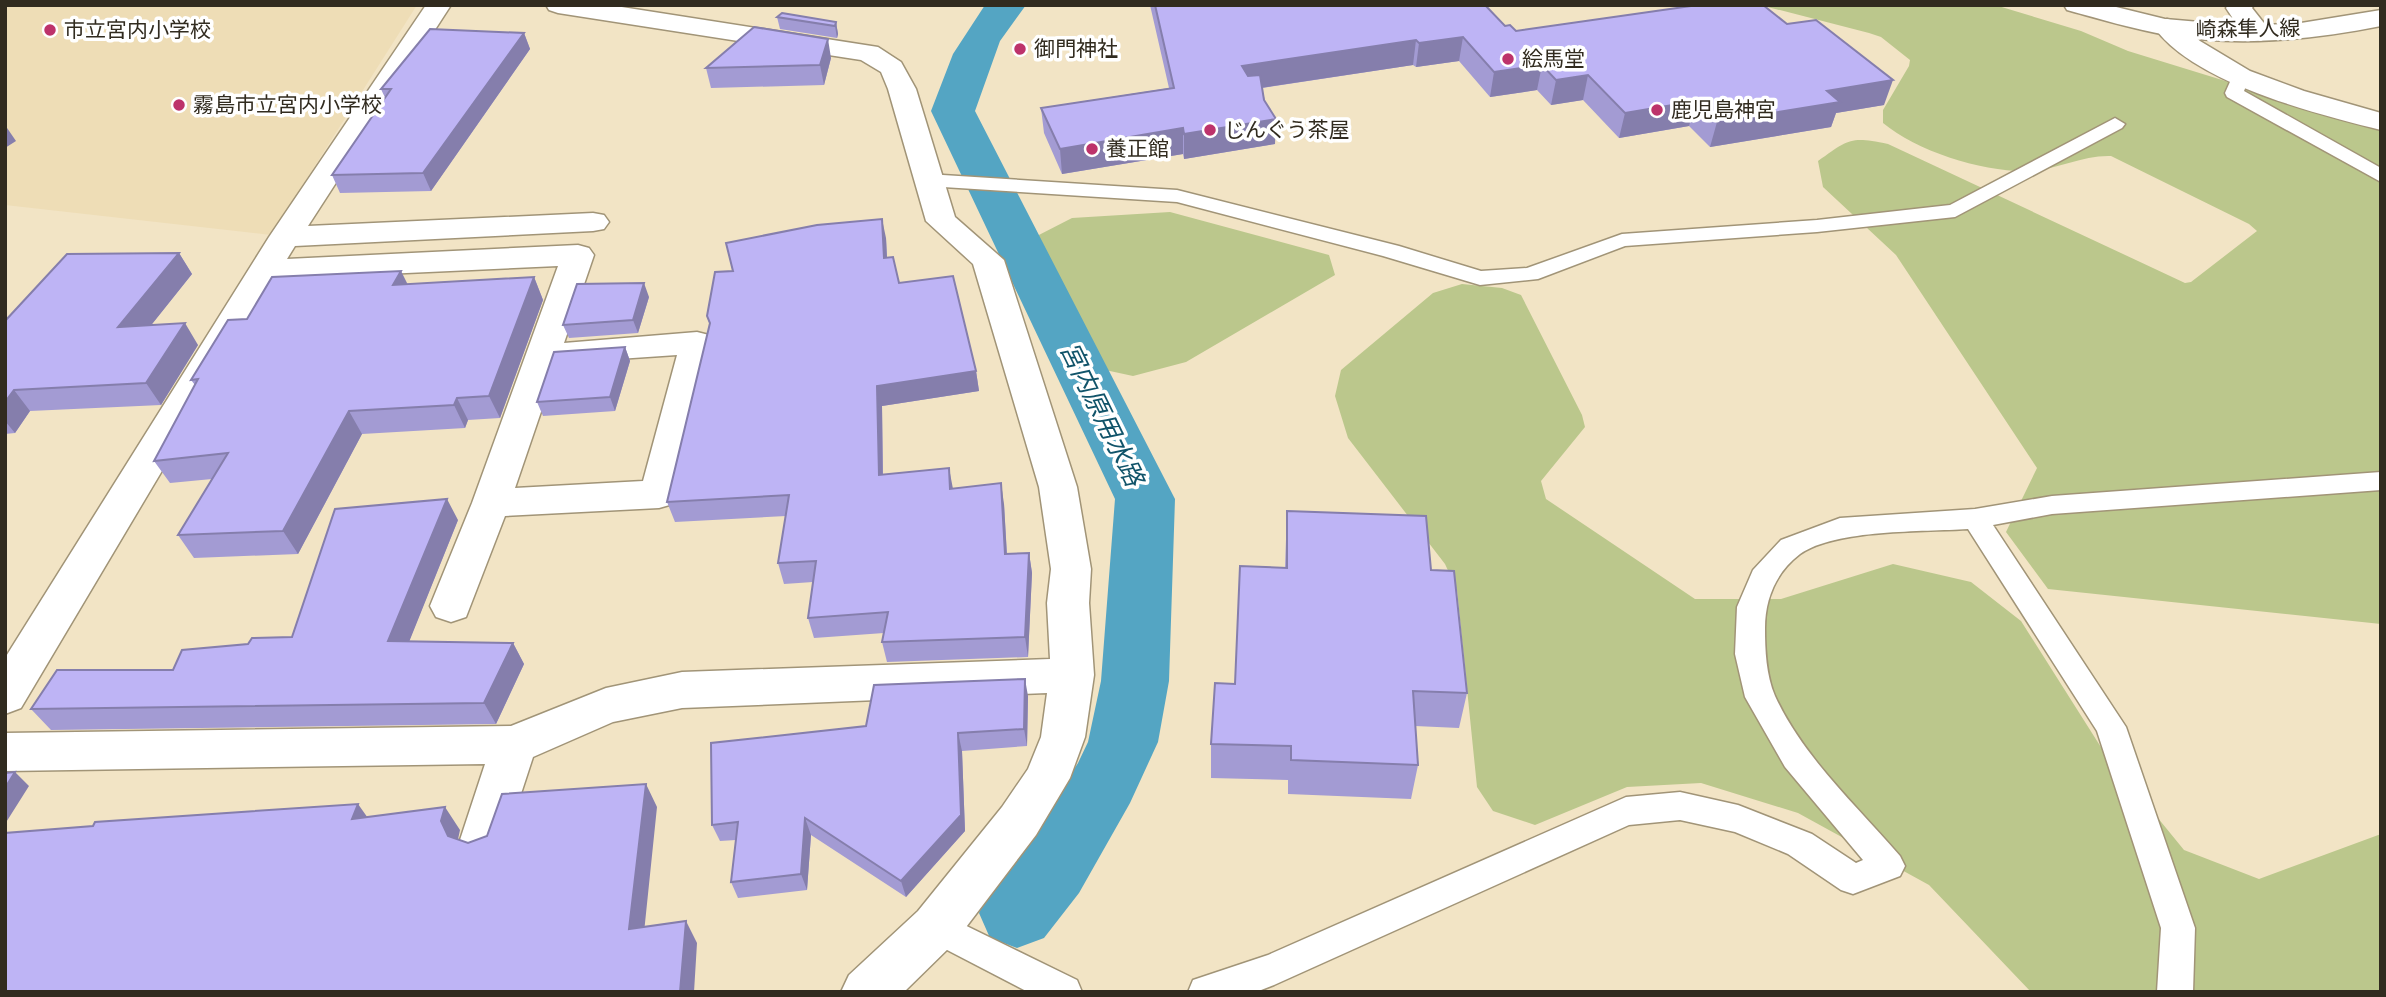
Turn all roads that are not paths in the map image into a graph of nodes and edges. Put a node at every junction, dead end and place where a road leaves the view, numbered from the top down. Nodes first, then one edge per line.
1 (439, 5) edge
2 (558, 5) edge
3 (2076, 5) edge
4 (2242, 5) edge
5 (2381, 18) edge
6 (2167, 27) junction
7 (2258, 32) junction
8 (2241, 79) junction
9 (2381, 122) edge
10 (2115, 124) dead end
11 (2381, 176) edge
12 (940, 181) junction
13 (593, 222) dead end
14 (285, 237) junction
15 (267, 270) junction
16 (544, 353) junction
17 (2381, 481) edge
18 (491, 503) junction
19 (1975, 519) junction
20 (451, 606) dead end
21 (1072, 675) junction
22 (9, 686) edge
23 (514, 745) junction
24 (5, 752) edge
25 (483, 843) edge
26 (936, 927) junction
27 (867, 992) edge
28 (1064, 992) edge
29 (1206, 992) edge
30 (2175, 992) edge

1 - 14 street
2 - 12 street
3 - 6 street, 崎森隼人線
4 - 7 street
5 - 7 street, 崎森隼人線
6 - 7 street, 崎森隼人線
6 - 8 street
8 - 9 street
8 - 11 lane
10 - 12 lane
12 - 21 street
13 - 14 street
14 - 15 street
15 - 16 street
15 - 22 street
16 - 18 street
16 - 18 street
17 - 19 lane
18 - 20 street
19 - 29 lane
19 - 30 lane
21 - 23 street
21 - 26 street
23 - 24 street
23 - 25 street
26 - 27 street
26 - 28 lane

